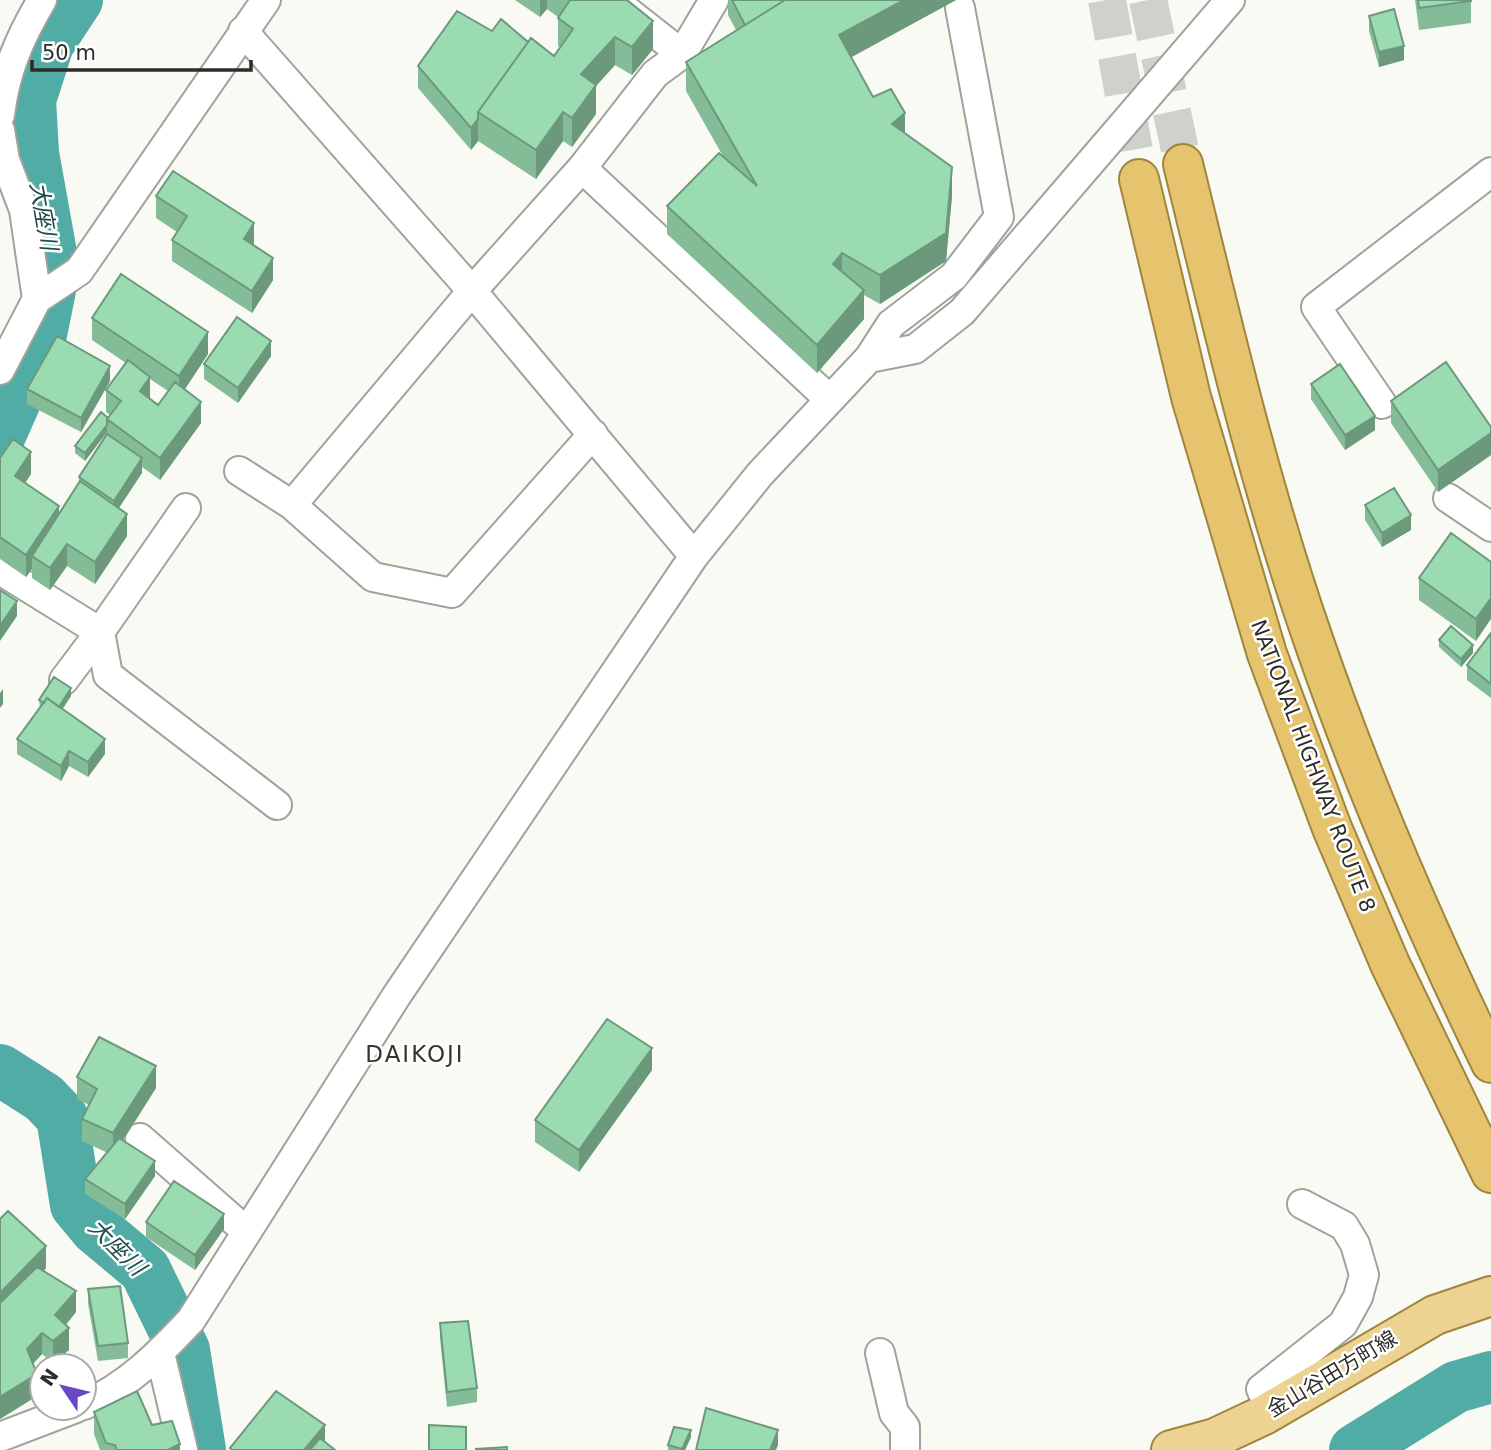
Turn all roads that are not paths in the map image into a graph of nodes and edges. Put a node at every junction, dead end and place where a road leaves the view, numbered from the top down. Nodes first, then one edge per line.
1 (42, 0) edge
2 (266, 0) edge
3 (612, 0) edge
4 (714, 0) edge
5 (1230, 0) edge
6 (960, 8) dead end
7 (243, 31) junction
8 (682, 54) junction
9 (0, 114) edge
10 (0, 130) edge
11 (1183, 164) tunnel mouth
12 (582, 169) junction
13 (1491, 173) edge
14 (1139, 178) tunnel mouth
15 (472, 290) junction
16 (37, 299) junction
17 (869, 358) junction
18 (0, 370) edge
19 (829, 399) junction
20 (1382, 404) dead end
21 (593, 435) junction
22 (239, 471) dead end
23 (1448, 498) dead end
24 (292, 506) junction
25 (186, 508) dead end
26 (1491, 527) edge
27 (694, 556) junction
28 (0, 570) edge
29 (100, 632) junction
30 (64, 680) edge
31 (277, 805) dead end
32 (1491, 1063) edge
33 (140, 1138) dead end
34 (1491, 1173) edge
35 (1302, 1204) dead end
36 (246, 1231) junction
37 (1491, 1296) edge
38 (160, 1353) junction
39 (880, 1353) dead end
40 (98, 1399) edge
41 (1271, 1411) junction
42 (39, 1422) edge
43 (0, 1437) edge
44 (183, 1450) edge
45 (905, 1450) edge
46 (1171, 1450) edge

1 - 9 street
2 - 7 street
3 - 8 street
4 - 8 street
5 - 17 street
6 - 17 street
7 - 15 street
7 - 16 street
8 - 12 street
10 - 16 street
11 - 32 highway
12 - 15 street
12 - 19 street
13 - 20 street
14 - 34 highway, NATIONAL HIGHWAY ROUTE 8
15 - 21 street
15 - 24 street
16 - 18 street
17 - 19 street
19 - 27 street
21 - 24 street
21 - 27 street
22 - 24 street
23 - 26 street
25 - 29 street
27 - 36 street
28 - 29 street
29 - 30 street
29 - 31 street
33 - 36 street
35 - 41 street
36 - 38 street
37 - 41 main road, 金山谷田方町線
38 - 40 street
38 - 44 street
39 - 45 street
41 - 46 main road, 金山谷田方町線
42 - 43 street

